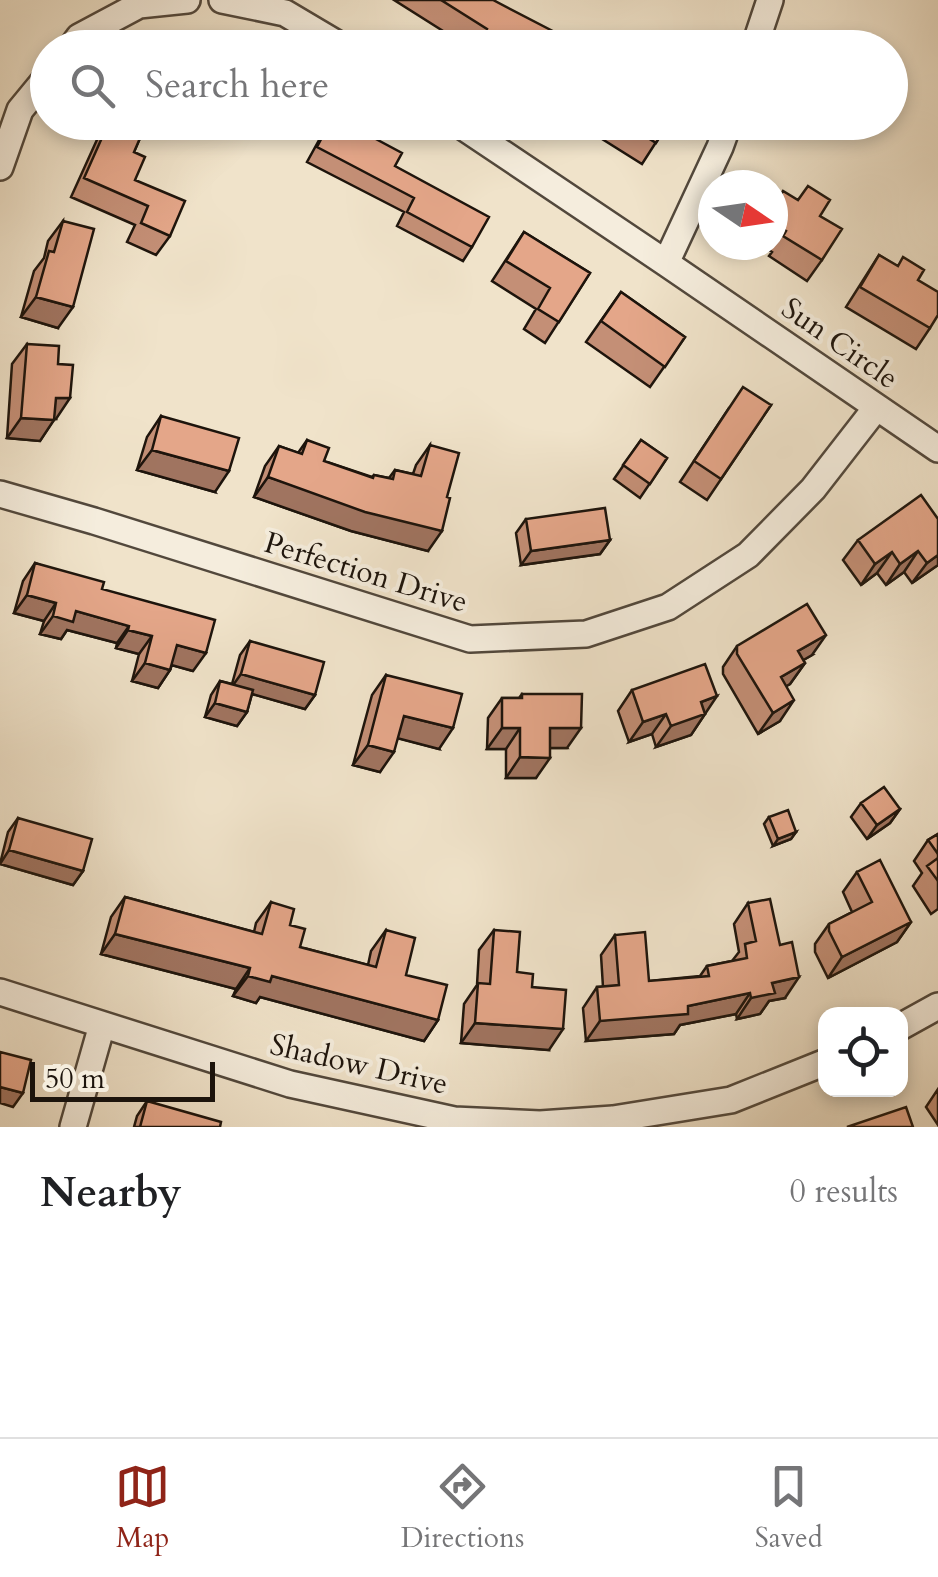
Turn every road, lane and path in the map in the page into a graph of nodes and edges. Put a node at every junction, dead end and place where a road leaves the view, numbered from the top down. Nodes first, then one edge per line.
1 (186, 0) edge
2 (222, 0) edge
3 (770, 0) edge
4 (92, 30) edge
5 (313, 30) edge
6 (760, 30) edge
7 (30, 98) edge
8 (483, 140) edge
9 (723, 140) edge
10 (0, 167) edge
11 (666, 263) junction
12 (876, 408) junction
13 (938, 449) edge
14 (0, 494) edge
15 (0, 992) edge
16 (938, 1006) edge
17 (908, 1023) edge
18 (102, 1025) junction
19 (818, 1065) edge
20 (539, 1125) edge
21 (74, 1127) edge

1 - 4 street
2 - 5 street
3 - 6 street
7 - 10 street
8 - 11 street, Sun Circle
9 - 11 street
11 - 12 street, Sun Circle
12 - 13 street, Sun Circle
12 - 14 street, Perfection Drive
15 - 18 street, Shadow Drive
16 - 17 street
18 - 20 street, Shadow Drive
18 - 21 street
19 - 20 street, Shadow Drive

